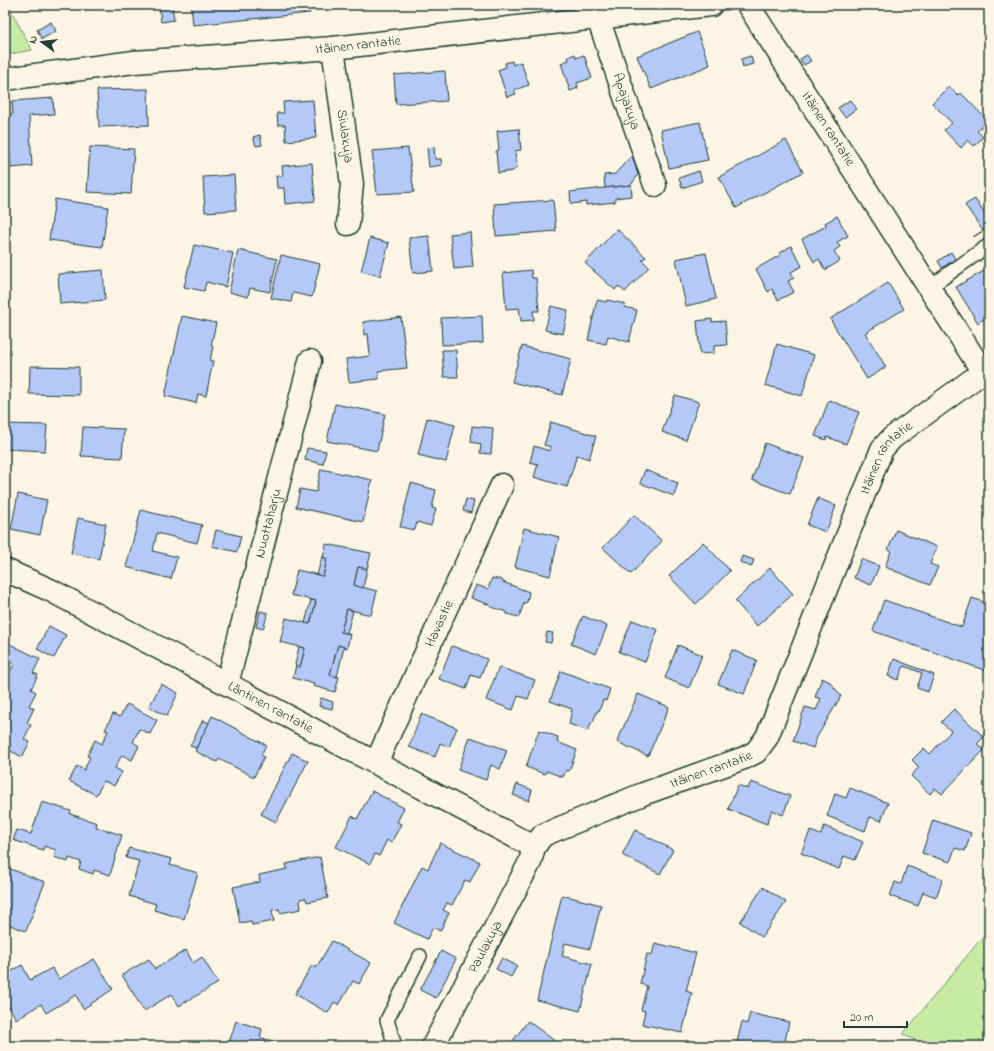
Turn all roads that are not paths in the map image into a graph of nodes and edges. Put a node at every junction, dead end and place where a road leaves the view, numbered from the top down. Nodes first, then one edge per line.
1 (711, 5) edge
2 (748, 5) edge
3 (598, 18) junction
4 (333, 48) junction
5 (5, 79) edge
6 (655, 185) dead end
7 (348, 224) dead end
8 (989, 245) edge
9 (930, 287) junction
10 (310, 361) dead end
11 (986, 371) edge
12 (502, 485) dead end
13 (5, 570) edge
14 (227, 684) junction
15 (376, 763) junction
16 (534, 847) junction
17 (420, 956) dead end
18 (395, 1046) edge
19 (433, 1046) edge

1 - 3 street, Itäinen rantatie
2 - 9 street, Itäinen rantatie
3 - 4 street, Itäinen rantatie
3 - 6 street, Apajakuja
4 - 5 street, Itäinen rantatie
4 - 7 street, Siulakuja
8 - 9 lane
9 - 11 street, Itäinen rantatie
10 - 14 street, Nuottaharju
11 - 16 street, Itäinen rantatie
12 - 15 street, Havastie
13 - 14 street, Läntinen rantatie
14 - 15 street, Läntinen rantatie
15 - 16 street, Läntinen rantatie
16 - 19 street, Paulakuja
17 - 18 lane

